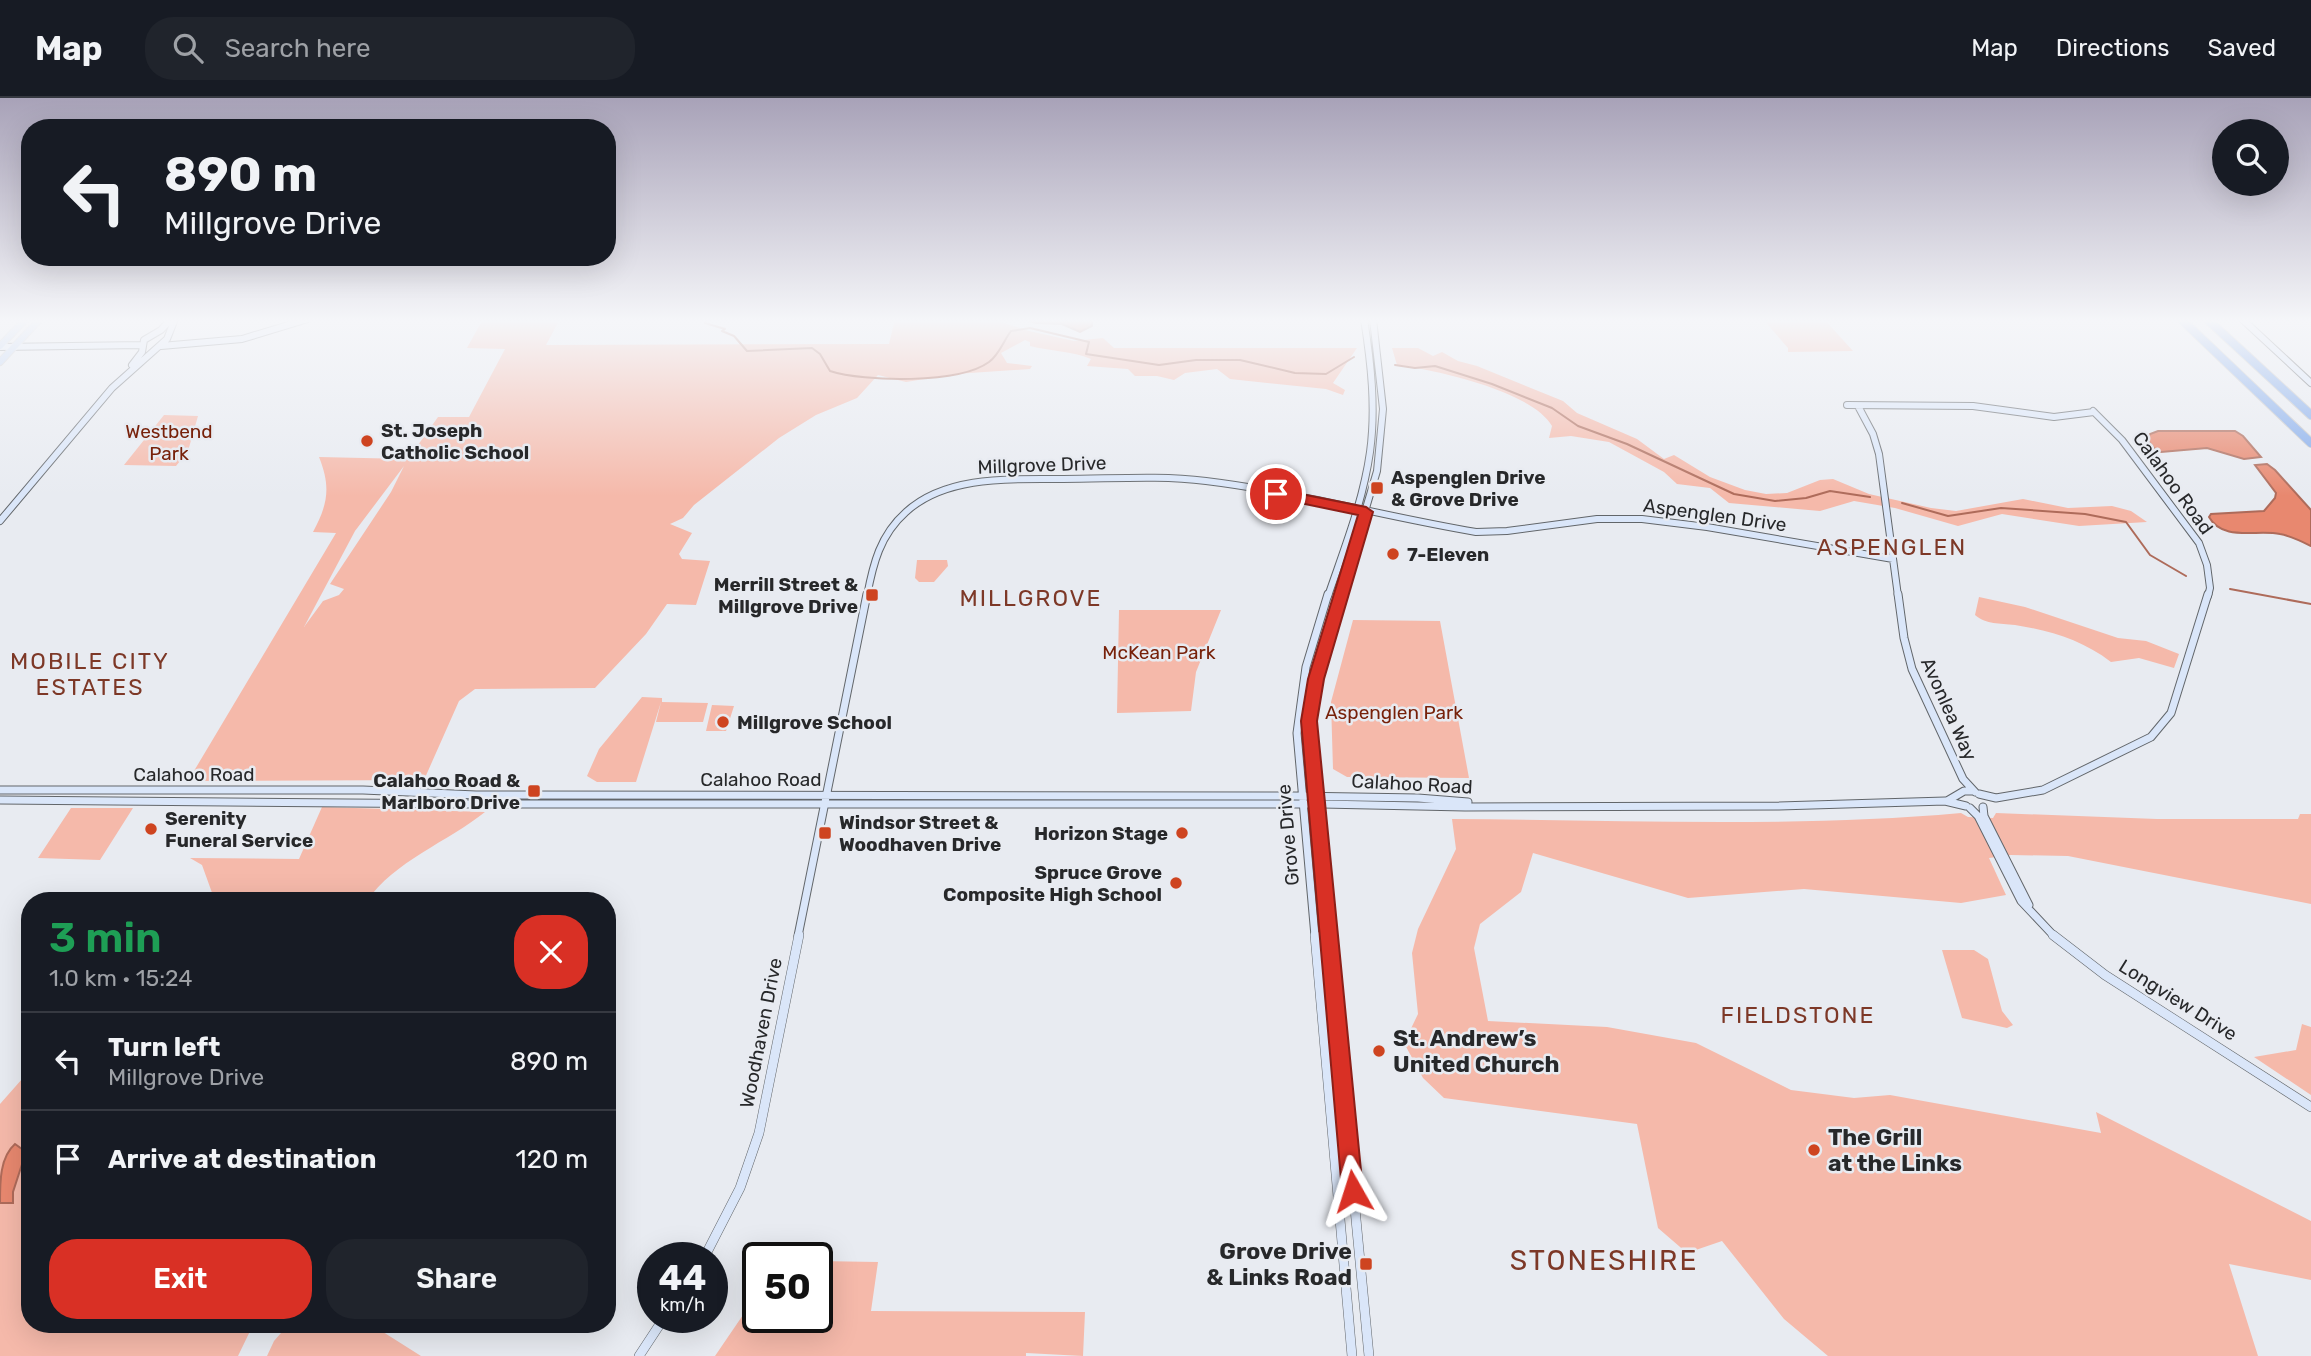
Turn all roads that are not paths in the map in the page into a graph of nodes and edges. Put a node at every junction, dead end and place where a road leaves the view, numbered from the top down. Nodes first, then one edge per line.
1 (123, 378) edge
2 (1372, 378) edge
3 (1380, 378) edge
4 (2242, 378) edge
5 (2243, 378) edge
6 (2271, 378) edge
7 (2252, 386) junction
8 (1847, 405) dead end
9 (1858, 406) junction
10 (2311, 415) edge
11 (2311, 443) edge
12 (1356, 510) junction
13 (1366, 512) junction
14 (0, 521) edge
15 (1893, 559) junction
16 (1963, 779) junction
17 (0, 790) edge
18 (1962, 793) junction
19 (1977, 793) junction
20 (1996, 799) junction
21 (0, 800) edge
22 (825, 800) junction
23 (1303, 800) junction
24 (1315, 800) junction
25 (1945, 801) junction
26 (1984, 806) junction
27 (1968, 807) junction
28 (2034, 915) junction
29 (2311, 1107) edge
30 (712, 1242) edge
31 (654, 1333) edge
32 (639, 1356) edge
33 (1352, 1356) edge
34 (1369, 1356) edge

1 - 14 street
2 - 12 street, Grove Drive
3 - 13 street, Grove Drive
4 - 7 highway
5 - 7 highway
6 - 10 highway
7 - 11 highway
8 - 9 street
9 - 15 street, Avonlea Way
9 - 20 street, Calahoo Road
12 - 13 street, Millgrove Drive
12 - 22 street, Millgrove Drive
12 - 23 street, Grove Drive
13 - 15 street, Aspenglen Drive
13 - 24 street, Grove Drive
15 - 16 street, Avonlea Way
16 - 18 street, Avonlea Way
16 - 19 street, Avonlea Way
17 - 22 street, Calahoo Road
18 - 19 street, Calahoo Road
18 - 25 street, Calahoo Road
18 - 27 street, Longview Drive
19 - 20 street, Calahoo Road
19 - 26 street, Longview Drive
20 - 26 street, Calahoo Road
21 - 22 street, Calahoo Road
22 - 23 street, Calahoo Road
22 - 30 street, Woodhaven Drive
23 - 24 street, Calahoo Road
23 - 33 street, Grove Drive
24 - 25 street, Calahoo Road
24 - 34 street, Grove Drive
25 - 27 street, Calahoo Road
26 - 27 street, Calahoo Road
26 - 28 street, Longview Drive
27 - 28 street, Longview Drive
28 - 29 street, Longview Drive
31 - 32 street

